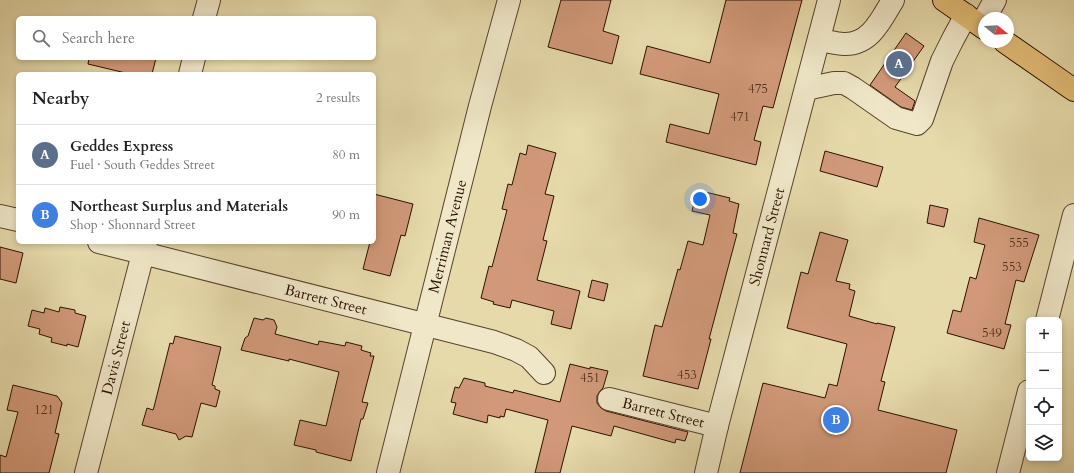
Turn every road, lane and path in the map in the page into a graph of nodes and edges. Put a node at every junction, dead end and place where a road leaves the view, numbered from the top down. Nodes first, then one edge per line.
1 (209, 0) edge
2 (509, 0) edge
3 (829, 0) edge
4 (893, 0) edge
5 (944, 0) edge
6 (995, 0) edge
7 (987, 12) edge
8 (205, 16) edge
9 (978, 21) edge
10 (978, 23) edge
11 (818, 40) junction
12 (1014, 48) edge
13 (194, 60) edge
14 (190, 72) edge
15 (806, 89) junction
16 (1074, 90) edge
17 (1074, 215) edge
18 (0, 216) edge
19 (16, 220) edge
20 (114, 244) edge
21 (144, 248) edge
22 (1048, 317) edge
23 (426, 325) junction
24 (544, 373) dead end
25 (609, 398) dead end
26 (1026, 403) edge
27 (717, 426) junction
28 (86, 473) edge
29 (388, 473) edge
30 (706, 473) edge
31 (1008, 473) edge

1 - 8 street
2 - 23 street, Merriman Avenue
3 - 11 street, Shonnard Street
4 - 11 street
5 - 9 main road
6 - 7 street
10 - 15 street
11 - 15 street, Shonnard Street
12 - 16 main road
13 - 14 street
15 - 27 street, Shonnard Street
17 - 22 street
18 - 19 street
20 - 21 street, Barrett Street
21 - 23 street, Barrett Street
21 - 28 street, Davis Street
23 - 24 street, Barrett Street
23 - 29 street, Merriman Avenue
25 - 27 street, Barrett Street
26 - 31 street
27 - 30 street, Shonnard Street

